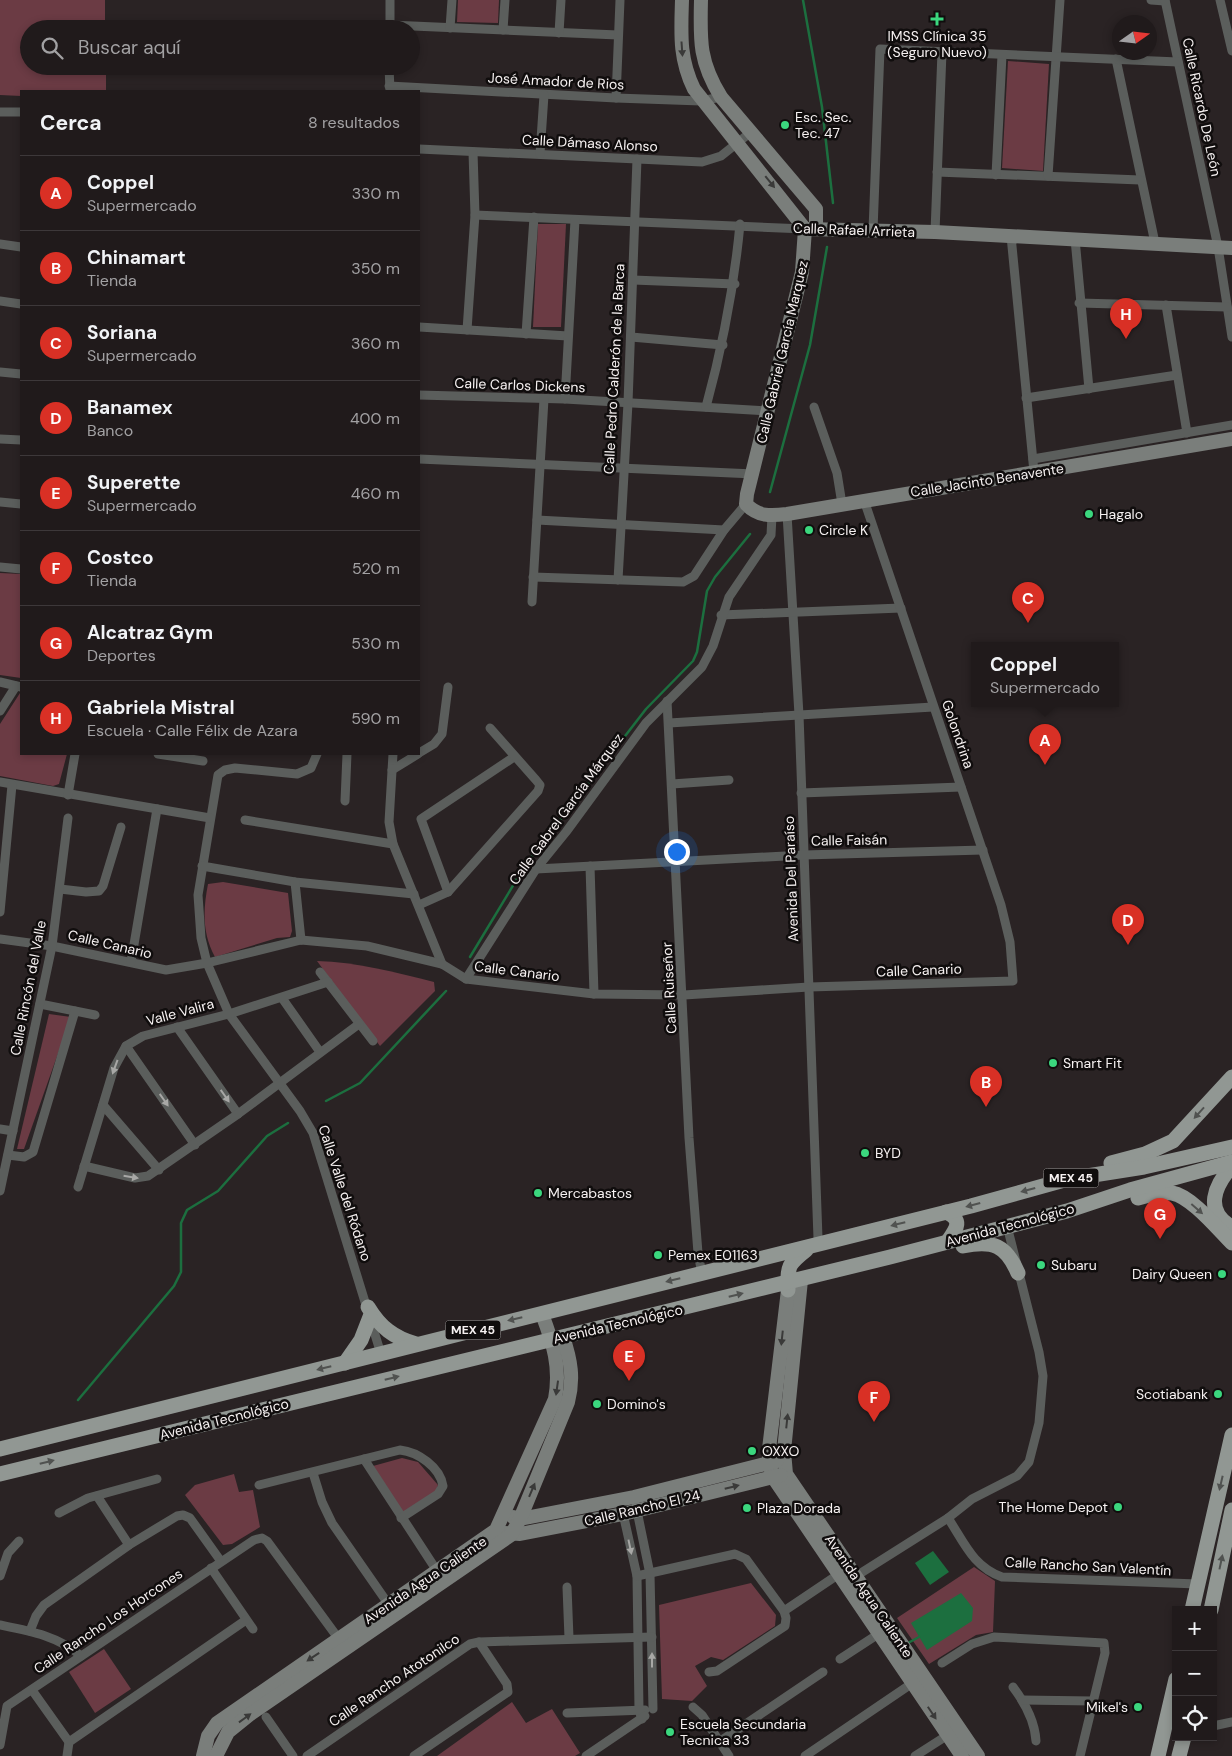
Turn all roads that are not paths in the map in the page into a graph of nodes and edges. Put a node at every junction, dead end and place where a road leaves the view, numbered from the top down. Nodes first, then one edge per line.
1 (390, 0) edge
2 (452, 0) edge
3 (505, 0) edge
4 (561, 0) edge
5 (620, 0) edge
6 (682, 0) edge
7 (701, 0) edge
8 (1060, 0) edge
9 (1152, 0) edge
10 (1165, 0) edge
11 (1220, 0) edge
12 (390, 20) edge
13 (420, 28) edge
14 (450, 28) junction
15 (503, 30) junction
16 (559, 33) junction
17 (618, 35) junction
18 (1232, 51) edge
19 (942, 52) junction
20 (1002, 55) junction
21 (1056, 57) junction
22 (1112, 59) edge
23 (1116, 60) edge
24 (1137, 60) edge
25 (1178, 62) junction
26 (389, 75) edge
27 (390, 89) edge
28 (544, 94) junction
29 (721, 97) junction
30 (616, 98) junction
31 (701, 100) junction
32 (0, 112) edge
33 (20, 112) edge
34 (751, 132) junction
35 (739, 144) junction
36 (420, 149) edge
37 (473, 152) junction
38 (540, 154) junction
39 (637, 159) junction
40 (937, 172) junction
41 (996, 175) junction
42 (1048, 176) junction
43 (1140, 180) junction
44 (475, 215) junction
45 (534, 218) junction
46 (575, 220) junction
47 (635, 221) junction
48 (740, 224) junction
49 (811, 229) junction
50 (873, 230) junction
51 (935, 232) junction
52 (1012, 236) junction
53 (1075, 239) junction
54 (1155, 243) junction
55 (0, 244) edge
56 (1225, 247) edge
57 (20, 248) edge
58 (633, 280) junction
59 (735, 284) junction
60 (0, 301) edge
61 (1080, 303) junction
62 (20, 304) edge
63 (1166, 305) junction
64 (1227, 307) junction
65 (420, 328) edge
66 (467, 330) junction
67 (526, 334) junction
68 (568, 336) junction
69 (631, 337) junction
70 (1232, 337) edge
71 (723, 345) junction
72 (0, 372) edge
73 (20, 374) edge
74 (1177, 375) junction
75 (1089, 389) junction
76 (420, 395) edge
77 (1026, 398) junction
78 (544, 399) junction
79 (565, 399) junction
80 (628, 403) junction
81 (706, 406) junction
82 (814, 407) dead end
83 (769, 411) junction
84 (1232, 425) edge
85 (1186, 433) junction
86 (0, 439) edge
87 (1232, 439) edge
88 (20, 440) edge
89 (420, 459) edge
90 (541, 464) junction
91 (1034, 465) junction
92 (623, 467) junction
93 (754, 474) junction
94 (864, 500) junction
95 (0, 502) edge
96 (20, 504) edge
97 (746, 504) junction
98 (842, 504) junction
99 (787, 514) junction
100 (772, 516) junction
101 (537, 520) junction
102 (620, 525) junction
103 (724, 530) junction
104 (0, 567) edge
105 (20, 569) edge
106 (533, 577) junction
107 (618, 580) junction
108 (532, 602) dead end
109 (901, 608) junction
110 (792, 613) junction
111 (721, 615) junction
112 (0, 682) edge
113 (19, 686) edge
114 (448, 687) dead end
115 (668, 701) junction
116 (934, 707) junction
117 (0, 711) edge
118 (799, 715) junction
119 (669, 723) junction
120 (490, 728) dead end
121 (420, 753) edge
122 (75, 755) edge
123 (173, 755) edge
124 (316, 755) edge
125 (347, 755) edge
126 (393, 755) edge
127 (416, 755) edge
128 (188, 756) edge
129 (514, 757) junction
130 (202, 761) dead end
131 (392, 770) junction
132 (729, 780) dead end
133 (0, 782) edge
134 (672, 784) junction
135 (12, 785) junction
136 (961, 787) junction
137 (801, 793) junction
138 (68, 795) junction
139 (345, 801) dead end
140 (157, 810) junction
141 (68, 818) dead end
142 (210, 818) junction
143 (244, 820) dead end
144 (121, 827) dead end
145 (393, 844) junction
146 (983, 850) junction
147 (804, 855) junction
148 (677, 860) junction
149 (202, 866) junction
150 (590, 866) junction
151 (536, 869) junction
152 (295, 882) junction
153 (60, 889) junction
154 (448, 892) junction
155 (414, 894) junction
156 (419, 905) junction
157 (0, 912) edge
158 (0, 938) edge
159 (301, 940) junction
160 (52, 946) junction
161 (131, 962) junction
162 (207, 963) junction
163 (442, 964) junction
164 (320, 972) dead end
165 (466, 979) junction
166 (1013, 981) joint
167 (328, 982) junction
168 (809, 988) junction
169 (594, 994) junction
170 (684, 995) junction
171 (282, 998) junction
172 (40, 1004) junction
173 (76, 1011) junction
174 (229, 1014) junction
175 (95, 1015) dead end
176 (359, 1024) junction
177 (177, 1027) junction
178 (373, 1041) dead end
179 (126, 1046) junction
180 (320, 1052) junction
181 (1232, 1077) edge
182 (279, 1083) junction
183 (103, 1105) junction
184 (238, 1114) junction
185 (0, 1129) edge
186 (13, 1132) junction
187 (195, 1145) junction
188 (1232, 1148) edge
189 (8, 1155) junction
190 (1232, 1164) edge
191 (84, 1166) junction
192 (159, 1170) junction
193 (1068, 1179) junction
194 (78, 1187) dead end
195 (0, 1191) edge
196 (1067, 1211) junction
197 (946, 1212) junction
198 (1006, 1226) junction
199 (1232, 1227) edge
200 (948, 1241) junction
201 (1232, 1243) edge
202 (816, 1244) junction
203 (890, 1257) junction
204 (1018, 1273) junction
205 (702, 1274) junction
206 (792, 1284) junction
207 (369, 1312) junction
208 (542, 1314) junction
209 (558, 1339) junction
210 (416, 1344) junction
211 (381, 1354) junction
212 (345, 1363) junction
213 (785, 1379) junction
214 (262, 1384) junction
215 (242, 1389) junction
216 (267, 1408) junction
217 (240, 1415) junction
218 (1232, 1435) edge
219 (0, 1449) edge
220 (364, 1459) junction
221 (784, 1460) junction
222 (769, 1463) junction
223 (313, 1473) junction
224 (0, 1474) edge
225 (780, 1476) junction
226 (157, 1479) dead end
227 (260, 1486) dead end
228 (97, 1496) junction
229 (628, 1505) junction
230 (1232, 1510) edge
231 (59, 1512) dead end
232 (505, 1514) junction
233 (401, 1518) junction
234 (948, 1518) junction
235 (520, 1519) junction
236 (496, 1530) junction
237 (511, 1535) junction
238 (19, 1541) dead end
239 (129, 1545) junction
240 (220, 1560) junction
241 (211, 1568) junction
242 (650, 1574) junction
243 (847, 1575) junction
244 (0, 1576) edge
245 (441, 1576) junction
246 (637, 1576) junction
247 (1198, 1584) junction
248 (567, 1587) dead end
249 (389, 1605) junction
250 (1193, 1606) edge
251 (1212, 1606) edge
252 (784, 1611) junction
253 (246, 1620) junction
254 (0, 1625) edge
255 (253, 1629) dead end
256 (884, 1630) junction
257 (30, 1631) junction
258 (638, 1637) junction
259 (652, 1637) junction
260 (569, 1638) junction
261 (479, 1642) junction
262 (342, 1644) junction
263 (81, 1656) junction
264 (840, 1659) dead end
265 (942, 1663) dead end
266 (709, 1672) dead end
267 (823, 1672) dead end
268 (918, 1679) junction
269 (1013, 1688) dead end
270 (32, 1690) junction
271 (1174, 1696) edge
272 (0, 1699) edge
273 (1022, 1700) junction
274 (1093, 1701) junction
275 (7, 1706) junction
276 (693, 1707) dead end
277 (568, 1713) dead end
278 (640, 1714) junction
279 (266, 1717) dead end
280 (1171, 1718) edge
281 (1232, 1722) edge
282 (1217, 1725) edge
283 (953, 1732) junction
284 (1036, 1741) dead end
285 (1183, 1741) edge
286 (69, 1742) junction
287 (719, 1742) junction
288 (0, 1745) edge
289 (67, 1756) edge
290 (203, 1756) edge
291 (216, 1756) edge
292 (293, 1756) edge
293 (307, 1756) edge
294 (414, 1756) edge
295 (586, 1756) edge
296 (729, 1756) edge
297 (805, 1756) edge
298 (915, 1756) edge
299 (962, 1756) edge
300 (978, 1756) edge
301 (1080, 1756) edge
302 (1158, 1756) edge
303 (1179, 1756) edge

1 - 12 street
2 - 14 street
3 - 15 street
4 - 16 street
5 - 17 street
6 -> 31 street
7 - 29 street, Calle Gabriel García Marquez
8 - 21 street
9 - 10 street
10 - 25 street, Calle Ricardo De León
11 - 18 street
13 - 14 street
14 - 15 street
15 - 16 street
16 - 17 street
17 - 30 street
19 - 20 street
19 - 40 street
19 - 50 street
20 - 21 street
20 - 41 street
21 - 22 street
21 - 42 street
23 - 43 street
24 - 25 street
25 - 56 street, Calle Ricardo De León
26 - 27 street
27 - 28 street, José Amador de Rios
28 - 30 street, José Amador de Rios
28 - 38 street
29 - 31 street, José Amador de Rios
29 - 34 street, Calle Gabriel García Marquez
30 - 31 street, José Amador de Rios
31 - 35 street
32 - 33 street
34 - 35 street, Calle Dámaso Alonso
34 - 49 street, Calle Gabriel García Marquez
35 - 39 street, Calle Dámaso Alonso
35 -> 49 street
36 - 37 street, Calle Dámaso Alonso
37 - 38 street, Calle Dámaso Alonso
37 - 44 street
38 - 39 street, Calle Dámaso Alonso
39 - 47 street, Calle Pedro Calderón de la Barca
40 - 41 street
40 - 51 street
41 - 42 street
42 - 43 street
43 - 54 street
44 - 45 street, Calle Rafael Arrieta
44 - 66 street
45 - 46 street, Calle Rafael Arrieta
45 - 67 street
46 - 47 street, Calle Rafael Arrieta
46 - 68 street
47 - 48 street, Calle Rafael Arrieta
47 - 58 street, Calle Pedro Calderón de la Barca
48 - 49 street, Calle Rafael Arrieta
48 - 59 street
49 - 50 street, Calle Rafael Arrieta
49 - 83 street, Calle Gabriel García Marquez
50 - 51 street, Calle Rafael Arrieta
51 - 52 street, Calle Rafael Arrieta
52 - 53 street, Calle Rafael Arrieta
52 - 77 street
53 - 54 street, Calle Rafael Arrieta
53 - 61 street
54 - 56 street, Calle Rafael Arrieta
55 - 57 street
56 - 64 street, Calle Ricardo De León
58 - 59 street
58 - 69 street, Calle Pedro Calderón de la Barca
59 - 71 street
60 - 62 street
61 - 63 street
61 - 75 street
63 - 64 street
63 - 74 street
64 - 70 street, Calle Ricardo De León
65 - 66 street
66 - 67 street
67 - 68 street
68 - 79 street
69 - 71 street
69 - 80 street, Calle Pedro Calderón de la Barca
71 - 81 street
72 - 73 street
74 - 75 street
74 - 85 street
75 - 77 street
76 - 78 street, Calle Carlos Dickens
77 - 91 street
78 - 79 street, Calle Carlos Dickens
78 - 90 street
79 - 80 street, Calle Carlos Dickens
80 - 81 street, Calle Carlos Dickens
80 - 92 street, Calle Pedro Calderón de la Barca
81 - 83 street, Calle Carlos Dickens
82 - 98 street
83 - 93 street, Calle Gabriel García Marquez
84 - 85 street
85 - 91 street
86 - 88 street
87 - 91 street, Calle Jacinto Benavente
89 - 90 street
90 - 92 street
90 - 101 street
91 - 94 street, Calle Jacinto Benavente
92 - 93 street
92 - 102 street, Calle Pedro Calderón de la Barca
93 - 97 street, Calle Gabriel García Marquez
94 - 98 street, Calle Jacinto Benavente
94 - 109 street, Golondrina
95 - 96 street
97 - 100 street, Calle Jacinto Benavente
97 - 103 street, Calle Gabriel García Marquez
98 - 99 street, Calle Jacinto Benavente
99 - 100 street, Calle Jacinto Benavente
99 - 110 street, Avenida Del Paraíso
100 - 111 street, Calle Gabrel García Márquez
101 - 102 street
101 - 106 street
102 - 103 street
102 - 107 street, Calle Pedro Calderón de la Barca
103 - 107 street, Calle Gabriel García Marquez
104 - 105 street
106 - 107 street
106 - 108 street
109 - 110 street
109 - 116 street, Golondrina
110 - 111 street
110 - 118 street, Avenida Del Paraíso
111 - 115 street, Calle Gabrel García Márquez
112 - 113 street
113 - 117 street
114 - 121 street
115 - 119 street, Calle Ruiseñor
115 - 151 street, Calle Gabrel García Márquez
116 - 118 street
116 - 136 street, Golondrina
118 - 119 street
118 - 137 street, Avenida Del Paraíso
119 - 134 street, Calle Ruiseñor
120 - 129 street
122 - 138 street
123 - 128 street
124 - 142 street, Calle Valle del Ródano
125 - 139 street
126 - 131 street
127 - 131 street
128 - 130 street
129 - 154 street
129 - 154 street
131 - 145 street
132 - 134 street
133 - 135 street
134 - 148 street, Calle Ruiseñor
135 - 138 street
135 - 157 street
136 - 137 street
136 - 146 street, Golondrina
137 - 147 street, Avenida Del Paraíso
138 - 140 street
140 - 142 street
140 - 161 street
141 - 153 street, Calle Rincón del Valle
142 - 149 street, Calle Valle del Ródano
143 - 145 street
144 - 153 street
145 - 155 street
146 - 147 street, Calle Faisán
146 - 166 street, Golondrina
147 - 148 street, Calle Faisán
147 - 168 street, Avenida Del Paraíso
148 - 150 street, Calle Faisán
148 - 170 street, Calle Ruiseñor
149 - 152 street
149 - 162 street, Calle Valle del Ródano
150 - 151 street, Calle Faisán
150 - 169 street
151 - 165 street, Calle Gabrel García Márquez
152 - 155 street
152 - 159 street
153 - 160 street, Calle Rincón del Valle
154 - 156 street
155 - 156 street
156 - 163 street
158 - 160 street, Calle Canario
159 - 162 street, Calle Canario
159 - 163 street, Calle Canario
160 - 161 street, Calle Canario
160 - 172 street, Calle Rincón del Valle
161 - 162 street, Calle Canario
162 - 174 street, Calle Valle del Ródano
163 - 165 street, Calle Canario
164 - 167 street
165 - 169 street, Calle Canario
166 - 168 street, Calle Canario
167 - 171 street, Valle Valira
167 - 176 street
168 - 170 street, Calle Canario
168 - 202 street, Avenida Del Paraíso
169 - 170 street, Calle Canario
170 - 205 street, Calle Ruiseñor
171 - 174 street, Valle Valira
171 - 180 street
172 - 173 street
172 - 186 street, Calle Rincón del Valle
173 - 175 street
173 - 189 street
174 - 177 street, Valle Valira
174 - 182 street, Calle Valle del Ródano
176 - 178 street
176 - 180 street
177 - 179 street, Valle Valira
177 -> 184 street
179 -> 183 street
179 -> 187 street
180 - 182 street
181 -> 193 main road
182 - 184 street
182 - 207 street, Calle Valle del Ródano
183 - 191 street
183 - 192 street
184 - 187 street
185 - 186 street
186 - 189 street, Calle Rincón del Valle
187 - 192 street
188 - 193 main road, Avenida Tecnológico / MEX 45
189 - 195 street, Calle Rincón del Valle
190 - 196 main road, Avenida Tecnológico / MEX 45
190 - 199 main road
191 -> 192 street
191 - 194 street
193 -> 197 main road, Avenida Tecnológico / MEX 45
196 - 198 main road, Avenida Tecnológico / MEX 45
196 -> 201 main road
197 - 200 main road
197 -> 202 main road, Avenida Tecnológico / MEX 45
198 - 200 main road, Avenida Tecnológico / MEX 45
198 - 204 street
200 - 203 main road, Avenida Tecnológico / MEX 45
202 - 205 main road, Avenida Tecnológico / MEX 45
202 - 206 main road
203 - 204 main road
203 - 206 main road, Avenida Tecnológico / MEX 45
204 - 234 street
205 -> 208 main road, Avenida Tecnológico / MEX 45
209 -> 206 main road, Avenida Tecnológico / MEX 45
206 - 213 street, Avenida Agua Caliente
207 - 210 main road
207 - 211 street, Calle Valle del Ródano
207 - 212 main road
208 - 209 street, Avenida Agua Caliente
208 -> 210 main road, Avenida Tecnológico / MEX 45
216 -> 209 main road, Avenida Tecnológico / MEX 45
209 -> 232 street, Avenida Agua Caliente
235 -> 209 street, Avenida Agua Caliente
210 - 211 main road, Avenida Tecnológico / MEX 45
211 - 212 main road, Avenida Tecnológico / MEX 45
212 -> 214 main road, Avenida Tecnológico / MEX 45
221 -> 213 street, Avenida Agua Caliente
213 - 222 street, Avenida Agua Caliente
214 - 215 main road, Avenida Tecnológico / MEX 45
214 - 216 main road
215 - 217 main road
215 - 219 main road, Avenida Tecnológico / MEX 45
216 - 217 main road, Avenida Tecnológico / MEX 45
224 -> 217 main road, Avenida Tecnológico / MEX 45
218 -> 247 main road
220 - 223 street
220 - 233 street
220 - 233 street
221 - 222 street, Calle Rancho El 24
221 - 225 street, Avenida Agua Caliente
222 - 225 street, Avenida Agua Caliente
222 - 229 street, Calle Rancho El 24
223 - 227 street
223 - 249 street
229 -> 225 street, Calle Rancho El 24
225 - 243 street, Avenida Agua Caliente
226 - 228 street
228 - 231 street
228 - 239 street
229 - 235 street, Calle Rancho El 24
229 - 237 street, Calle Rancho El 24
229 - 242 street
229 -> 246 street
251 -> 230 main road
232 - 235 street, Calle Rancho El 24
232 - 236 street, Avenida Agua Caliente
233 - 245 street
234 - 243 street
234 - 247 street, Calle Rancho San Valentín
235 - 237 street, Avenida Agua Caliente
236 - 237 street, Calle Rancho El 24
236 - 245 street, Avenida Agua Caliente
237 - 245 street, Avenida Agua Caliente
238 - 244 street
239 - 240 street
239 - 257 street
240 - 241 street, Calle Rancho Los Horcones
240 - 262 street, Calle Rancho Los Horcones
241 - 253 street
241 - 263 street, Calle Rancho Los Horcones
242 - 246 street
242 - 252 street
242 - 259 street
243 - 252 street
243 - 256 street, Avenida Agua Caliente
245 - 249 street, Avenida Agua Caliente
245 - 262 street, Avenida Agua Caliente
246 - 258 street
247 - 250 main road
248 - 260 street
249 - 262 street, Avenida Agua Caliente
252 - 266 street
253 - 255 street
253 - 286 street
254 - 257 street
256 - 264 street
256 - 268 street, Avenida Agua Caliente
257 - 263 street
258 - 259 street, Calle Rancho Atotonilco
258 - 260 street, Calle Rancho Atotonilco
258 - 278 street
278 -> 259 street
260 - 261 street, Calle Rancho Atotonilco
261 - 293 street, Calle Rancho Atotonilco
261 - 294 street
262 -> 290 street, Avenida Agua Caliente
291 -> 262 street, Avenida Agua Caliente
263 - 270 street, Calle Rancho Los Horcones
265 - 274 street
267 - 287 street
268 - 283 street, Avenida Agua Caliente
268 - 297 street
269 - 273 street
270 - 275 street, Calle Rancho Los Horcones
270 - 286 street
271 - 280 main road
272 - 275 street
273 - 274 street
273 - 284 street
274 - 301 street
275 - 288 street
276 - 287 street
277 - 278 street
278 - 295 street
279 - 292 street
280 - 302 main road
281 - 282 street
283 - 298 street
283 - 299 street, Avenida Agua Caliente
283 - 300 street, Avenida Agua Caliente
285 - 303 main road
286 - 289 street
287 - 296 street

